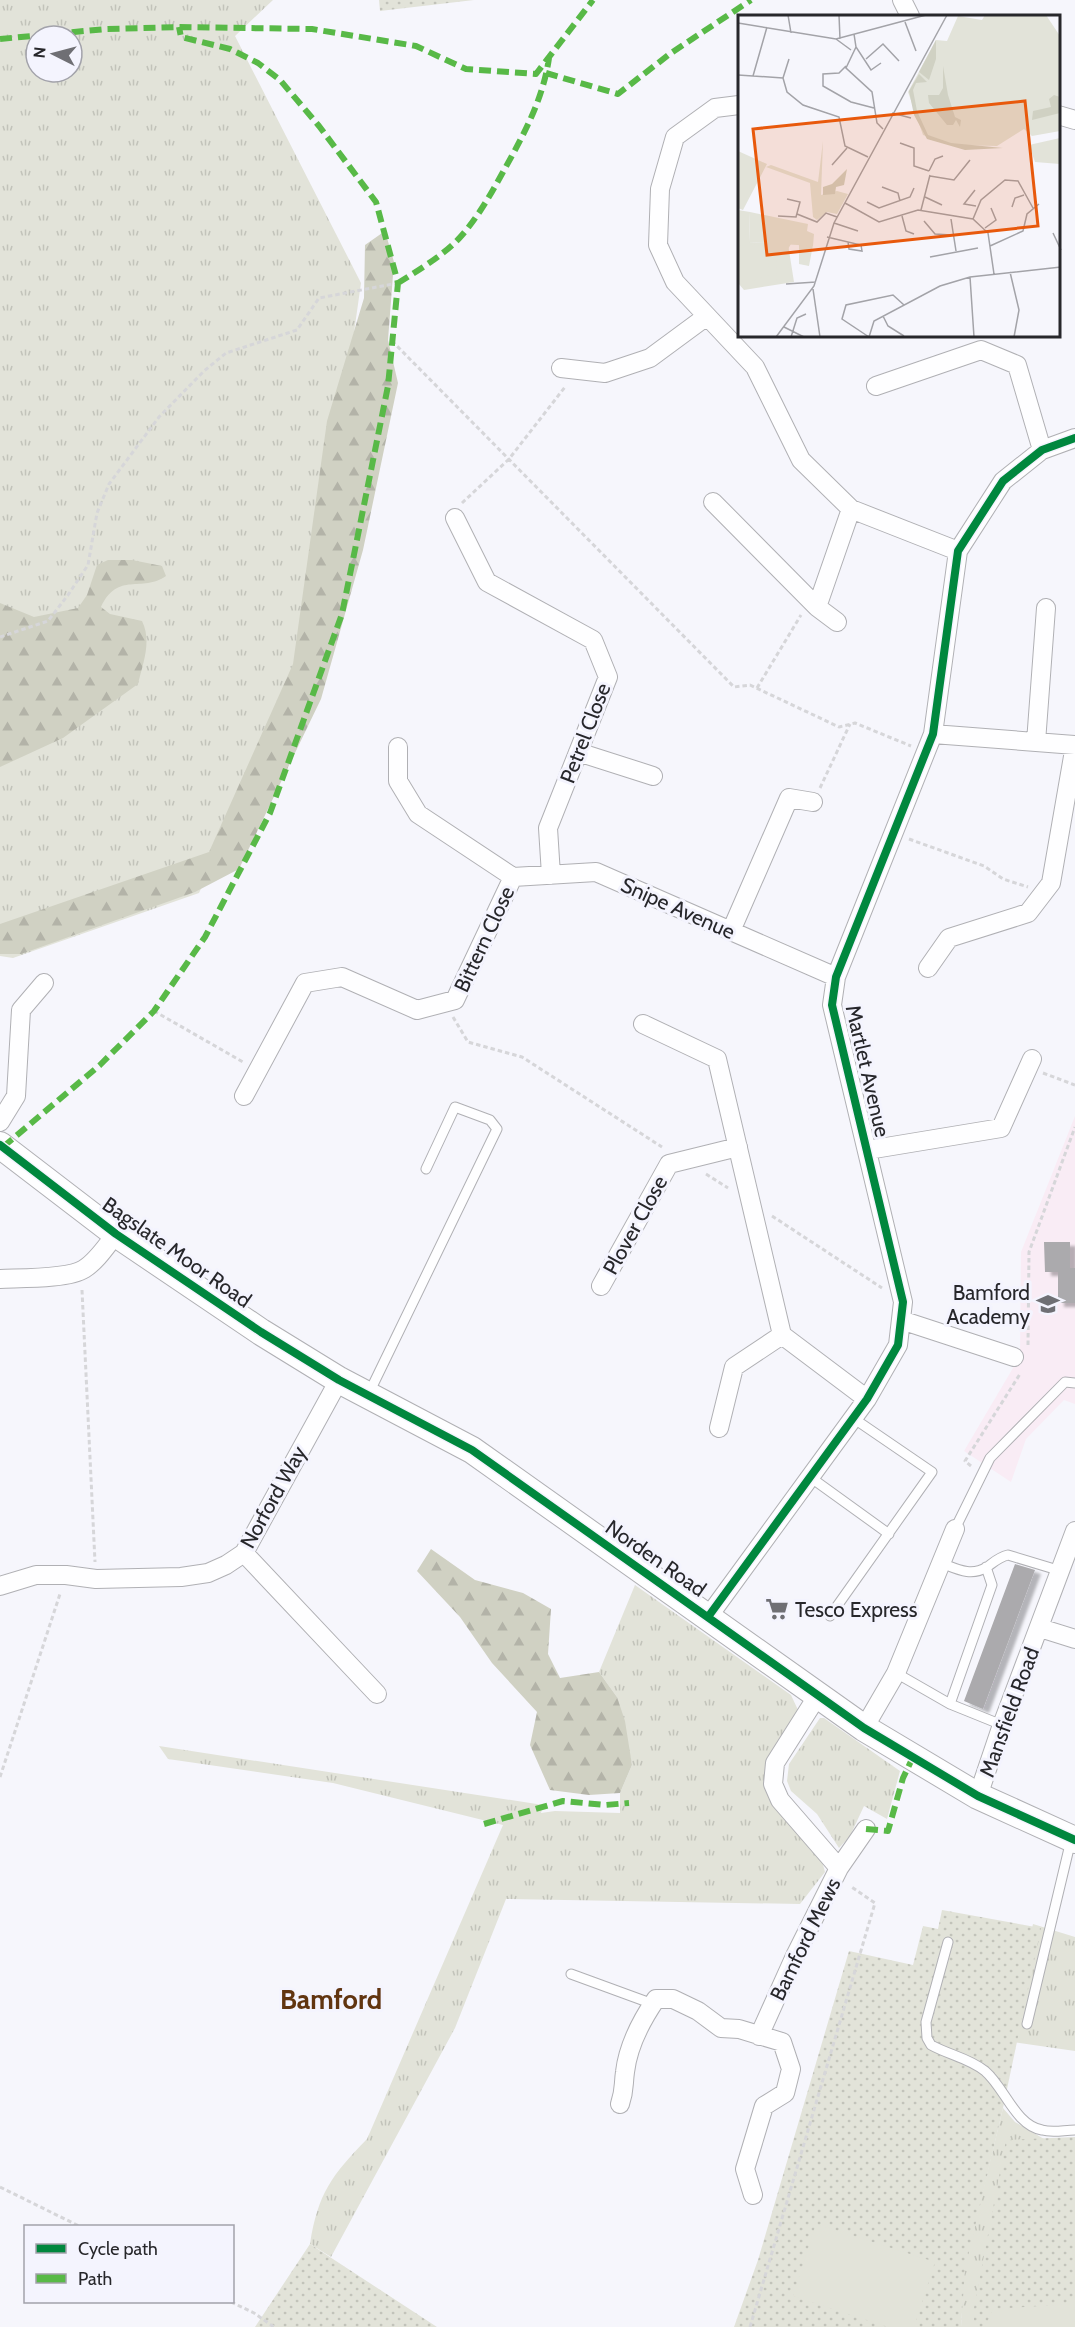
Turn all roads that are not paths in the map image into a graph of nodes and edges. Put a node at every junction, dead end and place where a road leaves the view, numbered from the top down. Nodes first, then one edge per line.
1 (903, 0) edge
2 (910, 15) edge
3 (738, 105) edge
4 (1060, 115) edge
5 (1075, 120) edge
6 (706, 316) junction
7 (569, 369) road end
8 (876, 386) dead end
9 (1075, 438) edge
10 (1042, 450) junction
11 (713, 502) dead end
12 (851, 508) junction
13 (455, 518) road end
14 (958, 551) junction
15 (814, 604) junction
16 (1046, 608) dead end
17 (837, 621) dead end
18 (933, 735) junction
19 (1036, 742) junction
20 (1075, 745) edge
21 (398, 747) dead end
22 (578, 752) junction
23 (653, 776) dead end
24 (813, 802) road end
25 (551, 875) junction
26 (513, 877) junction
27 (731, 931) junction
28 (928, 968) dead end
29 (836, 977) junction
30 (44, 983) dead end
31 (643, 1024) dead end
32 (1030, 1063) road end
33 (244, 1096) dead end
34 (0, 1122) edge
35 (0, 1145) edge
36 (738, 1147) junction
37 (868, 1150) junction
38 (426, 1168) dead end
39 (116, 1234) junction
40 (0, 1279) edge
41 (601, 1286) dead end
42 (902, 1311) junction
43 (782, 1335) junction
44 (1021, 1360) road end
45 (339, 1380) junction
46 (1075, 1383) edge
47 (368, 1395) junction
48 (867, 1399) junction
49 (853, 1418) junction
50 (719, 1428) dead end
51 (810, 1477) junction
52 (955, 1529) joint
53 (1075, 1531) edge
54 (889, 1534) junction
55 (244, 1553) junction
56 (941, 1563) junction
57 (986, 1567) junction
58 (1061, 1571) junction
59 (0, 1586) edge
60 (830, 1616) dead end
61 (708, 1617) junction
62 (1040, 1628) junction
63 (1075, 1639) edge
64 (896, 1673) junction
65 (377, 1694) dead end
66 (818, 1695) junction
67 (950, 1704) junction
68 (1002, 1725) junction
69 (864, 1728) junction
70 (978, 1796) junction
71 (866, 1829) dead end
72 (1073, 1839) edge
73 (837, 1871) junction
74 (948, 1942) dead end
75 (571, 1974) dead end
76 (653, 2004) junction
77 (1027, 2024) dead end
78 (759, 2036) junction
79 (620, 2104) dead end
80 (1075, 2130) edge
81 (753, 2195) dead end

1 - 2 street
3 - 6 street
4 - 5 street
6 - 7 street
6 - 12 street
8 - 10 street
9 - 10 street, Martlet Avenue
10 - 14 street, Martlet Avenue
11 - 15 street
12 - 14 street
12 - 15 street
13 - 22 street, Petrel Close
14 - 18 street, Martlet Avenue
15 - 17 street
16 - 19 street
18 - 19 street
18 - 29 street, Martlet Avenue
19 - 20 street
20 - 28 street
21 - 26 street
22 - 23 street
22 - 25 street, Petrel Close
24 - 27 street
25 - 26 street, Snipe Avenue
25 - 27 street, Snipe Avenue
26 - 33 street, Bittern Close
27 - 29 street, Snipe Avenue
29 - 37 street, Martlet Avenue
30 - 34 street
31 - 36 street
32 - 37 street
35 - 39 street, Bagslate Moor Road
36 - 41 street, Plover Close
36 - 43 street
37 - 42 street, Martlet Avenue
38 - 47 lane
39 - 40 street
39 - 45 street, Bagslate Moor Road
42 - 44 street
42 - 48 street, Martlet Avenue
43 - 48 street
43 - 50 street
45 - 47 street, Norden Road
45 - 55 street, Norford Way
46 - 52 lane
47 - 61 street, Norden Road
48 - 49 street, Martlet Avenue
49 - 51 street, Martlet Avenue
49 - 54 lane
51 - 54 lane
51 - 61 street, Martlet Avenue
52 - 56 street
53 - 58 street, Mansfield Road
54 - 60 lane
55 - 59 street, Norford Way
55 - 65 street
56 - 57 lane
56 - 64 street
57 - 58 lane
57 - 67 lane
58 - 62 street, Mansfield Road
61 - 66 street, Norden Road
62 - 63 street, Mansfield Road
62 - 68 street, Mansfield Road
64 - 67 lane
64 - 69 street
66 - 69 street, Norden Road
66 - 73 street, Bamford Mews
67 - 68 lane
68 - 70 street, Mansfield Road
69 - 70 street, Norden Road
70 - 72 street, Norden Road
71 - 73 street
72 - 77 lane
73 - 78 street, Bamford Mews
74 - 80 lane
75 - 76 lane
76 - 78 street
76 - 79 street
78 - 81 street

